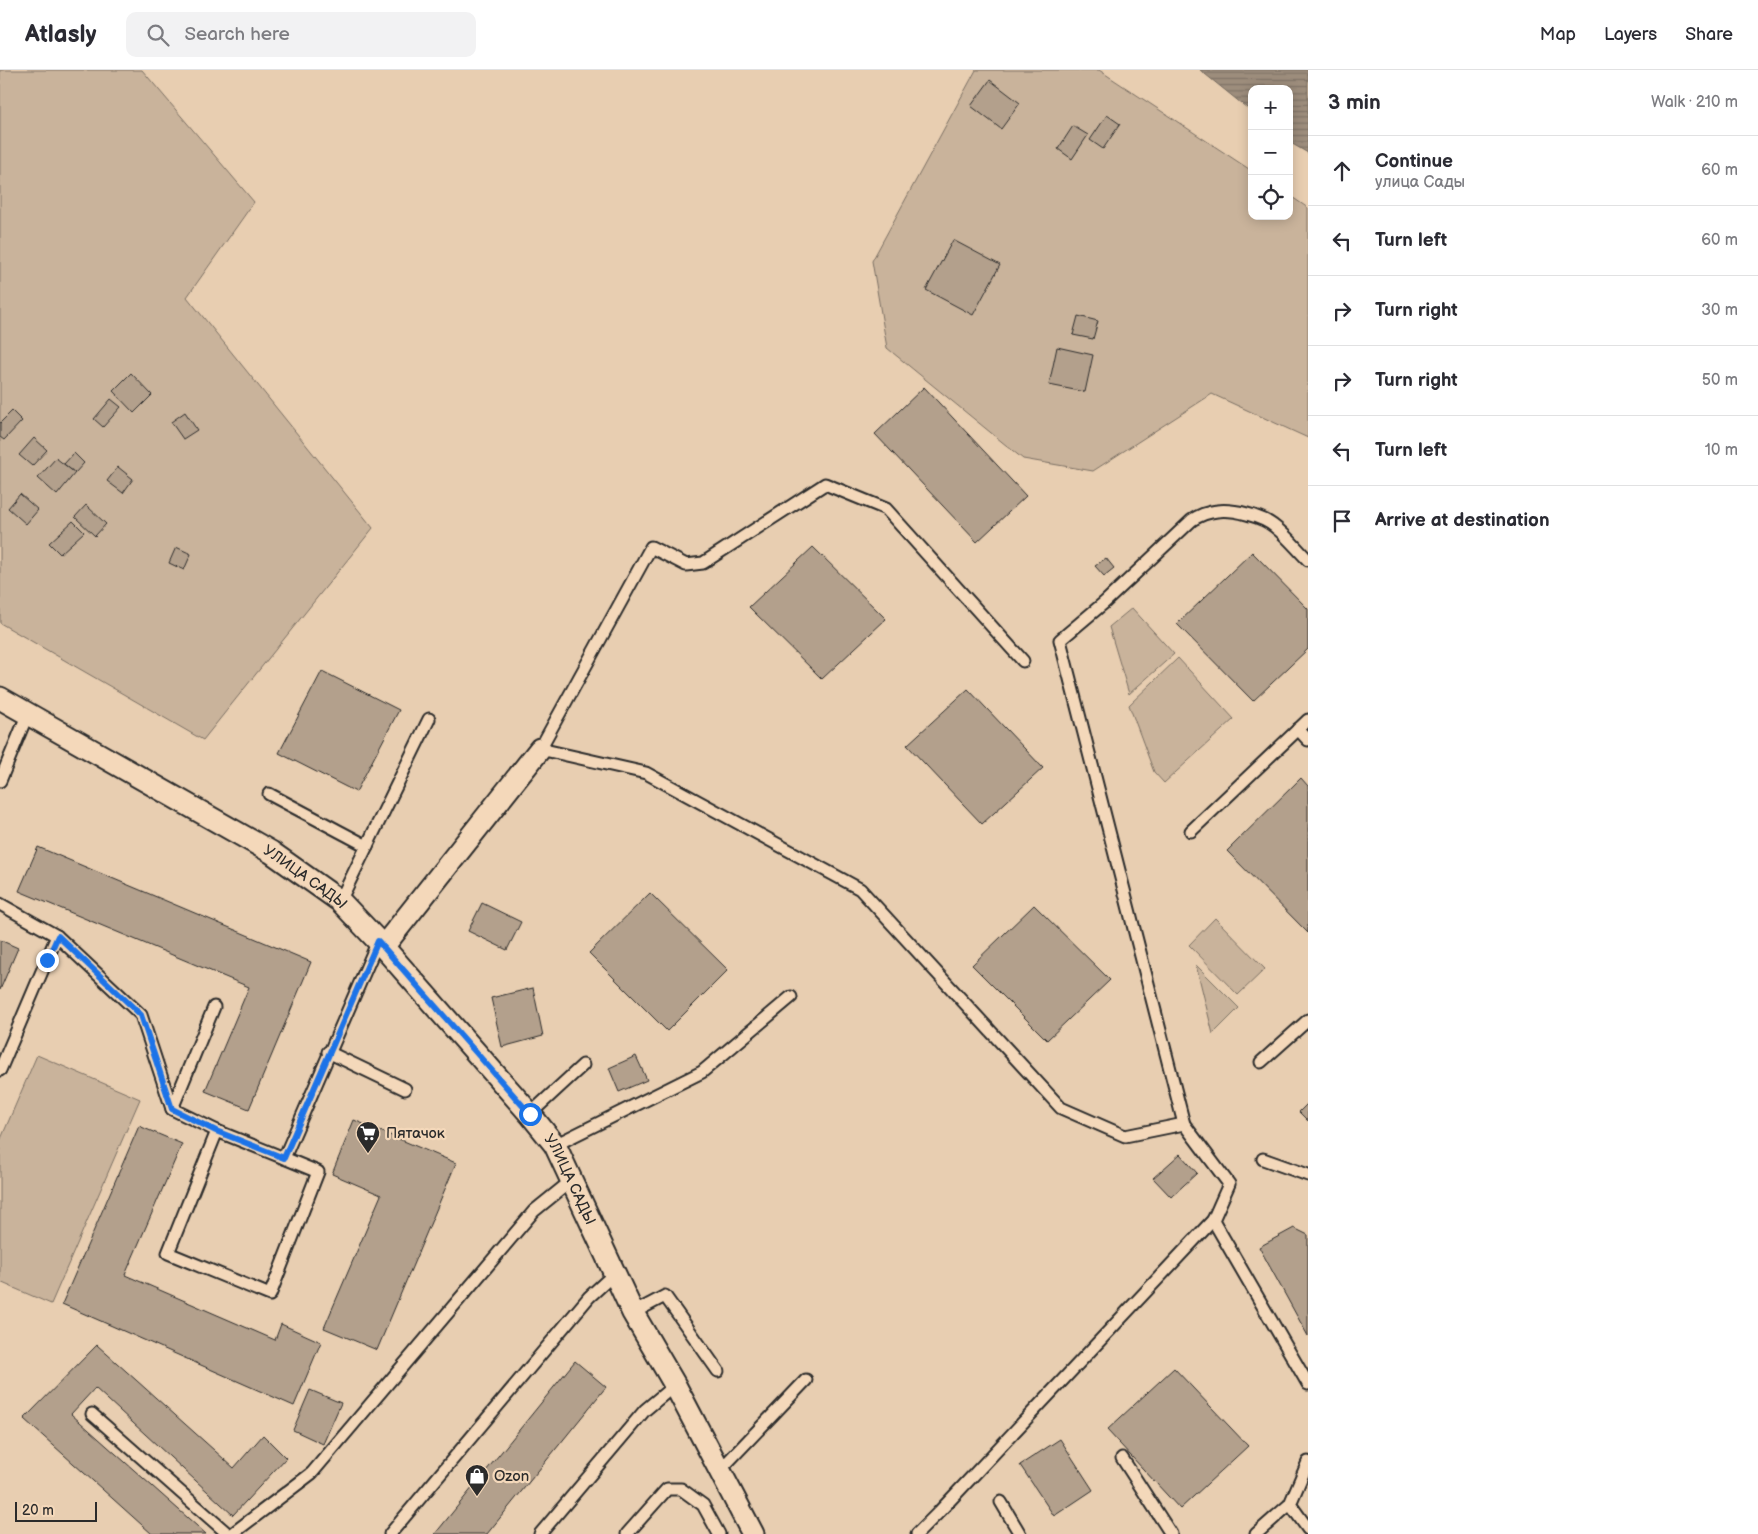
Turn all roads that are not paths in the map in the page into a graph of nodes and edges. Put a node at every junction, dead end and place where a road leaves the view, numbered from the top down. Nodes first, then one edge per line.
1 (1308, 560) edge
2 (1023, 661) dead end
3 (0, 698) edge
4 (28, 713) junction
5 (429, 719) dead end
6 (1308, 720) edge
7 (1298, 729) junction
8 (1308, 740) edge
9 (540, 750) junction
10 (0, 781) edge
11 (269, 794) dead end
12 (1191, 830) dead end
13 (367, 846) junction
14 (340, 901) junction
15 (0, 904) edge
16 (58, 936) junction
17 (381, 944) junction
18 (790, 997) dead end
19 (214, 1007) dead end
20 (1308, 1020) edge
21 (328, 1052) junction
22 (1261, 1062) dead end
23 (583, 1065) dead end
24 (0, 1070) edge
25 (405, 1090) dead end
26 (172, 1109) junction
27 (530, 1114) junction
28 (1184, 1124) junction
29 (216, 1131) junction
30 (555, 1145) junction
31 (284, 1158) junction
32 (1263, 1159) dead end
33 (1308, 1175) edge
34 (571, 1181) junction
35 (1213, 1220) junction
36 (614, 1274) junction
37 (633, 1313) junction
38 (718, 1370) dead end
39 (806, 1380) dead end
40 (1308, 1384) edge
41 (675, 1385) junction
42 (92, 1414) dead end
43 (1122, 1458) dead end
44 (1308, 1462) edge
45 (720, 1469) junction
46 (1001, 1502) dead end
47 (1290, 1504) junction
48 (1308, 1529) edge
49 (228, 1534) edge
50 (232, 1534) edge
51 (390, 1534) edge
52 (540, 1534) edge
53 (627, 1534) edge
54 (719, 1534) edge
55 (753, 1534) edge
56 (917, 1534) edge
57 (1020, 1534) edge
58 (1171, 1534) edge
59 (1256, 1534) edge

1 - 28 lane
2 - 9 lane
3 - 4 street, УЛИЦА САДЫ
4 - 10 lane
4 - 14 street, УЛИЦА САДЫ
5 - 13 lane
6 - 7 lane
7 - 8 lane
7 - 12 lane
9 - 17 street
9 - 28 lane
11 - 13 lane
13 - 14 lane
14 - 17 street, УЛИЦА САДЫ
15 - 16 lane
16 - 24 lane
16 - 26 lane
17 - 21 lane
17 - 27 street, УЛИЦА САДЫ
18 - 30 lane
19 - 26 lane
20 - 22 lane
21 - 25 lane
21 - 31 lane
23 - 27 lane
26 - 29 lane
27 - 30 street, УЛИЦА САДЫ
28 - 35 lane
29 - 31 lane
29 - 31 lane
30 - 34 street, УЛИЦА САДЫ
32 - 33 lane
34 - 36 street, УЛИЦА САДЫ
34 - 50 lane
35 - 40 lane
35 - 56 lane
36 - 37 street, УЛИЦА САДЫ
36 - 51 lane
37 - 38 lane
37 - 41 street, УЛИЦА САДЫ
39 - 45 lane
41 - 45 street, УЛИЦА САДЫ
41 - 52 lane
42 - 49 lane
43 - 58 lane
44 - 47 lane
45 - 55 street, УЛИЦА САДЫ
46 - 57 lane
47 - 48 lane
47 - 59 lane
53 - 54 lane

